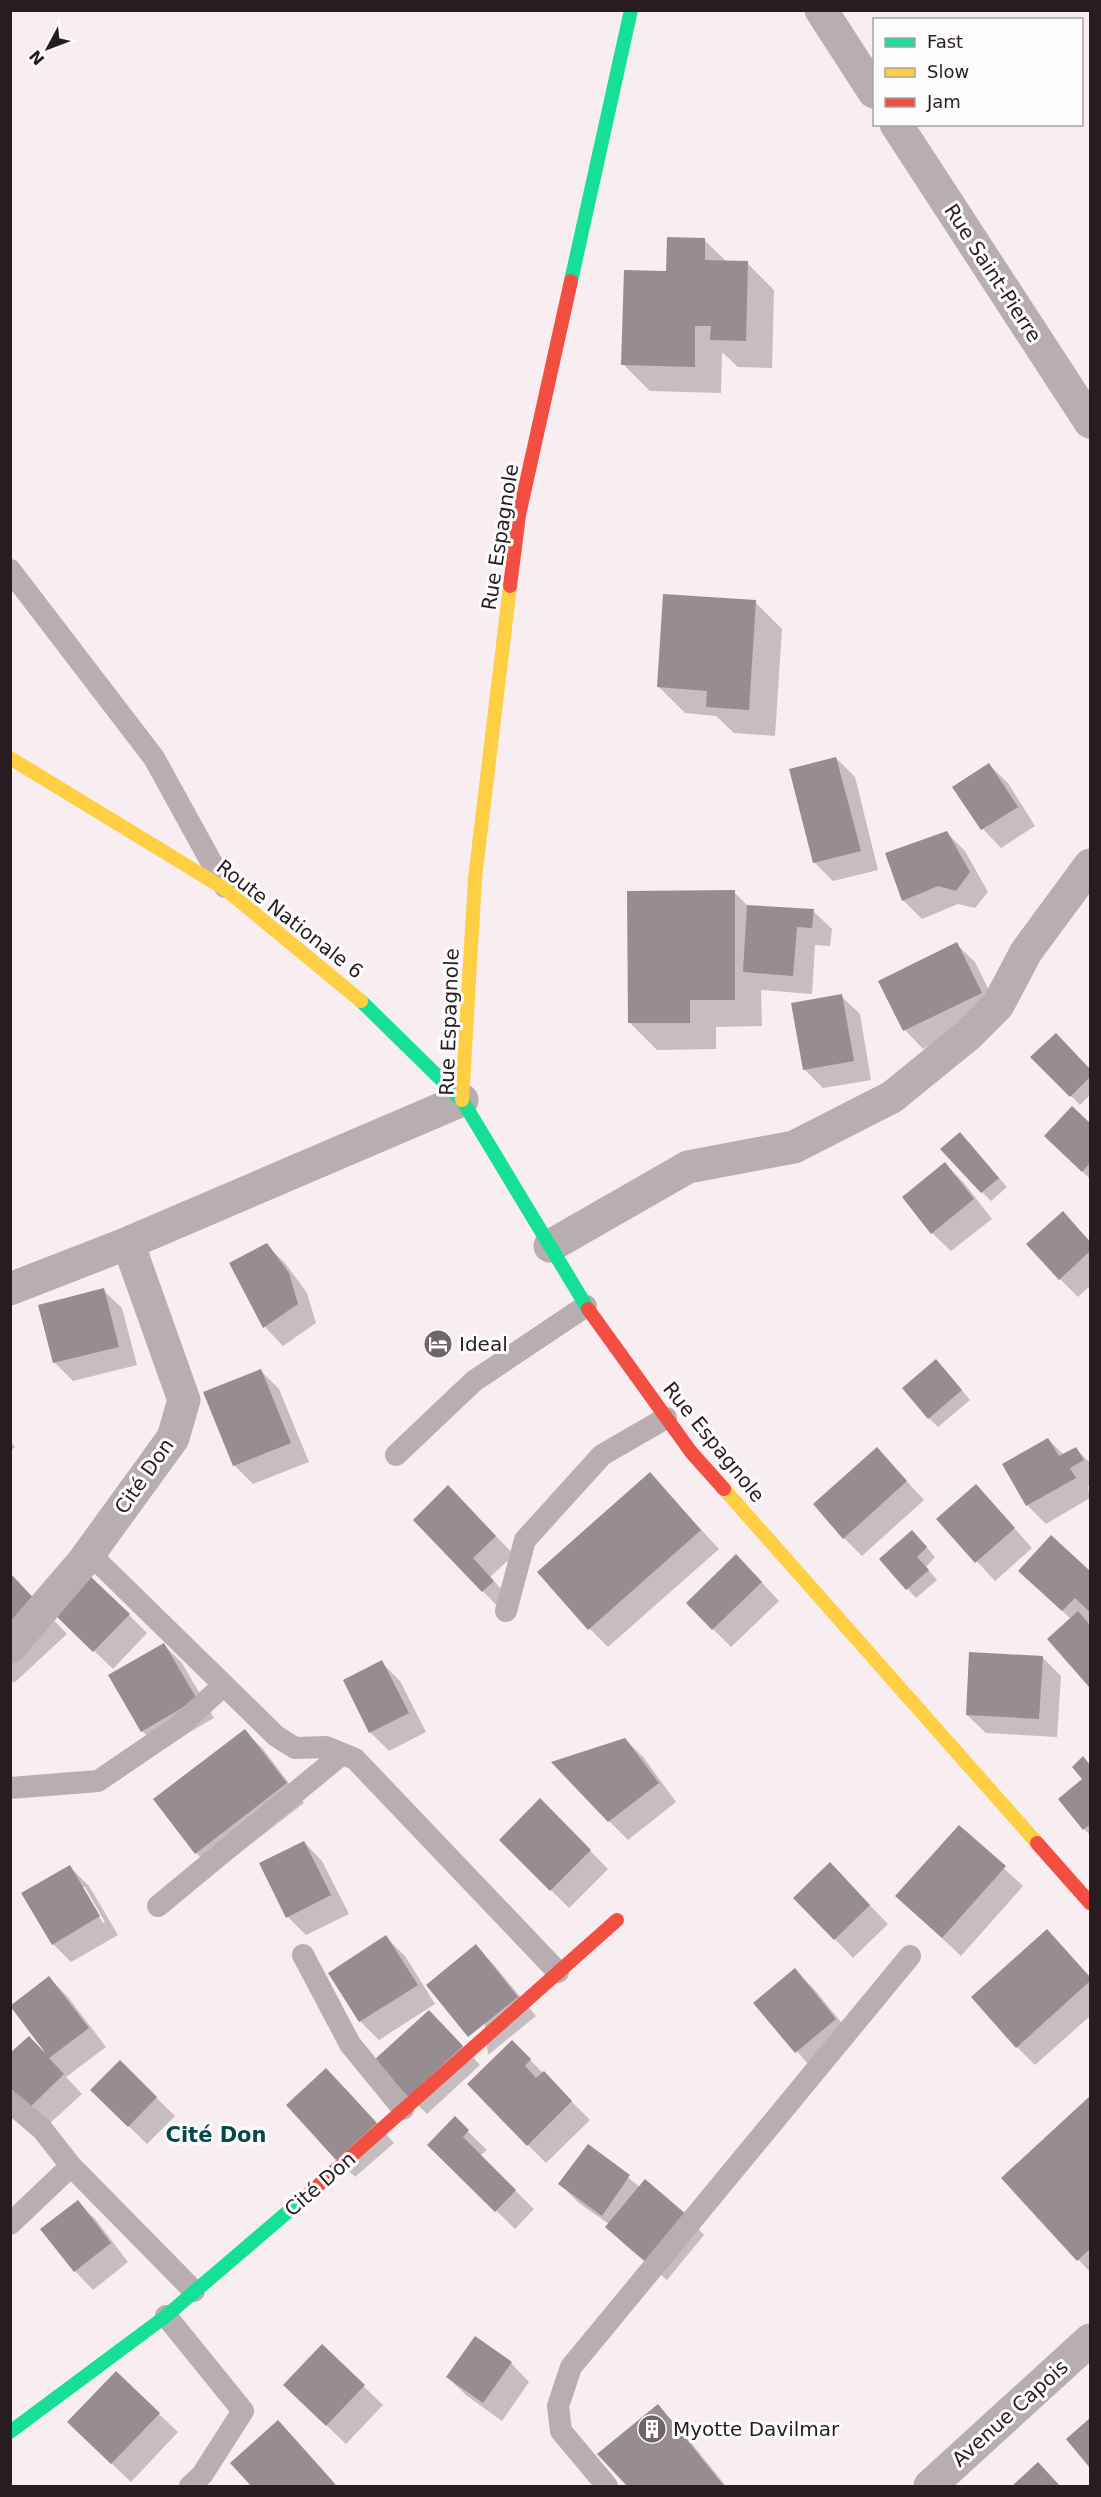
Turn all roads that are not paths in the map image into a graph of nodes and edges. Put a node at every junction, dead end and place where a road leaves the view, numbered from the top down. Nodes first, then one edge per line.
1 (631, 10) edge
2 (821, 10) edge
3 (873, 90) edge
4 (897, 126) edge
5 (1090, 422) edge
6 (10, 570) edge
7 (10, 759) edge
8 (1090, 865) edge
9 (225, 889) junction
10 (462, 1100) junction
11 (128, 1243) junction
12 (549, 1246) junction
13 (10, 1289) edge
14 (586, 1306) junction
15 (666, 1418) junction
16 (396, 1455) dead end
17 (89, 1553) junction
18 (506, 1611) dead end
19 (10, 1647) edge
20 (224, 1685) junction
21 (342, 1754) junction
22 (10, 1788) edge
23 (1090, 1903) edge
24 (158, 1906) dead end
25 (617, 1920) dead end
26 (303, 1955) dead end
27 (910, 1956) dead end
28 (558, 1972) junction
29 (10, 2102) edge
30 (403, 2109) junction
31 (71, 2166) junction
32 (10, 2224) edge
33 (194, 2291) junction
34 (166, 2316) junction
35 (1090, 2340) edge
36 (10, 2433) edge
37 (190, 2487) edge
38 (607, 2487) edge
39 (930, 2487) edge

1 - 10 street, Rue Espagnole
2 - 3 street
4 - 5 street, Rue Saint-Pierre
6 - 9 lane
7 - 9 street, Route Nationale 6
8 - 12 street
9 - 10 street, Route Nationale 6
10 - 11 street
10 - 12 street, Rue Espagnole
11 - 13 street
11 - 17 street, Cité Don
12 - 14 street, Rue Espagnole
14 - 15 street, Rue Espagnole
14 - 16 lane
15 - 18 lane
15 - 23 street, Rue Espagnole
17 - 19 street, Cité Don
17 - 20 lane
20 - 21 lane
20 - 22 lane
21 - 24 lane
21 - 28 lane
25 - 28 street, Cité Don
26 - 30 lane
27 - 38 lane
28 - 30 street, Cité Don
29 - 31 lane
30 - 33 street, Cité Don
31 - 32 lane
31 - 33 lane
33 - 34 street, Cité Don
34 - 36 street, Cité Don
34 - 37 lane
35 - 39 street, Avenue Capois

